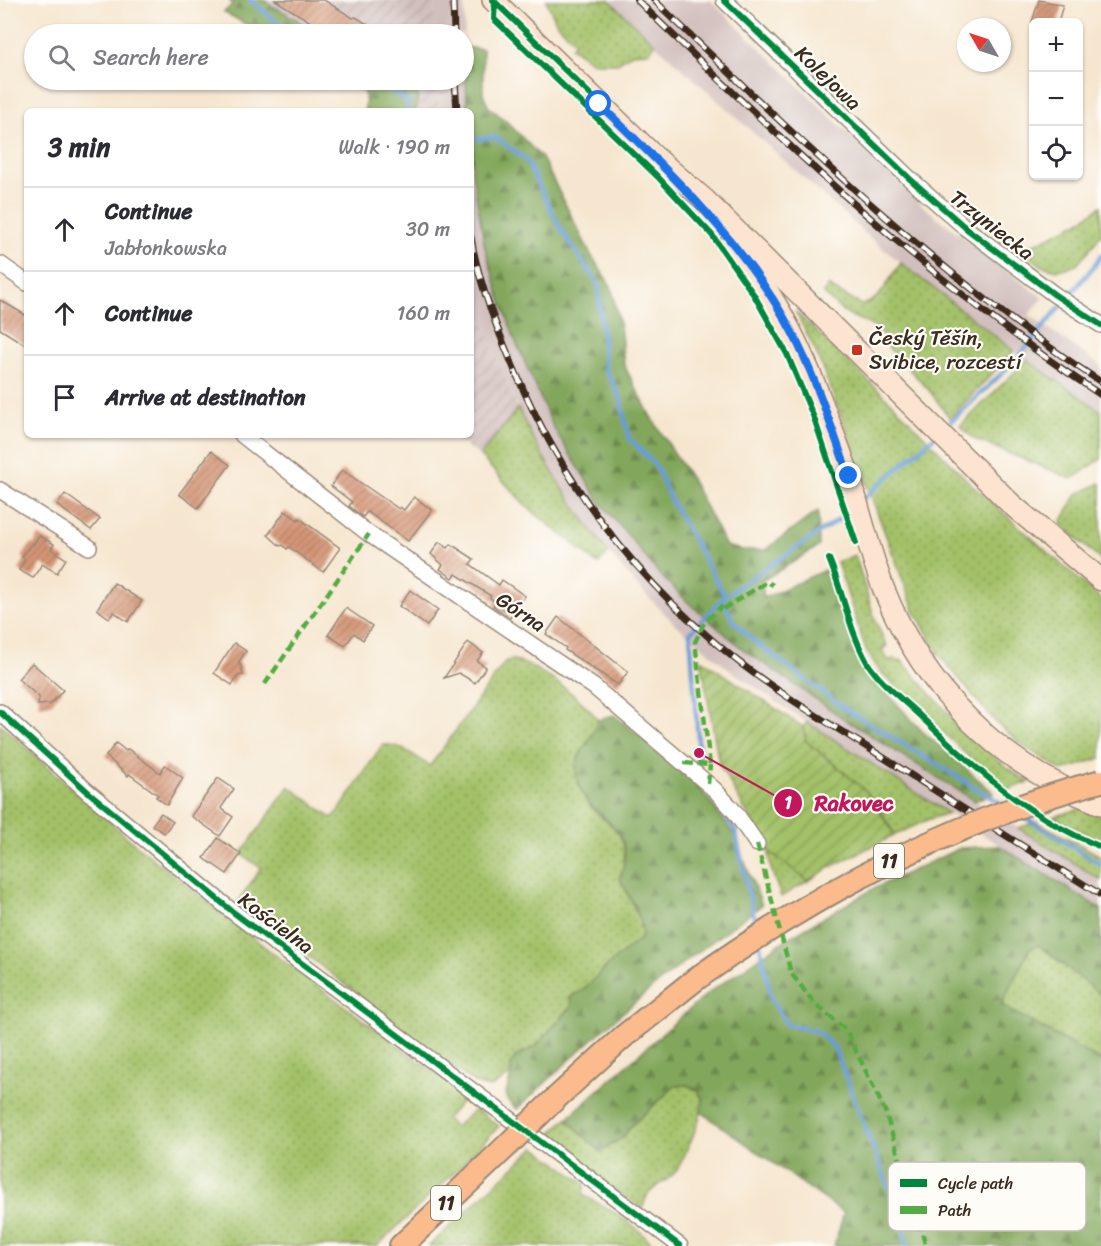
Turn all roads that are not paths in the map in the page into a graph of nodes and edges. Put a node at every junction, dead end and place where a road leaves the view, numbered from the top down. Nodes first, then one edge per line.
1 (493, 0) edge
2 (724, 0) edge
3 (655, 157) junction
4 (910, 179) joint
5 (0, 264) edge
6 (24, 281) edge
7 (1101, 325) edge
8 (246, 438) edge
9 (0, 490) edge
10 (89, 546) dead end
11 (1101, 580) edge
12 (0, 712) edge
13 (1101, 782) edge
14 (1101, 804) edge
15 (756, 844) dead end
16 (401, 1246) edge
17 (680, 1246) edge

1 - 3 main road
2 - 4 street, Kolejowa
3 - 11 main road
3 - 14 main road
4 - 7 street, Trzyniecka
5 - 6 street
8 - 15 street, Górna
9 - 10 street
12 - 17 street, Kościelna
13 - 16 main road, 11, bridge

